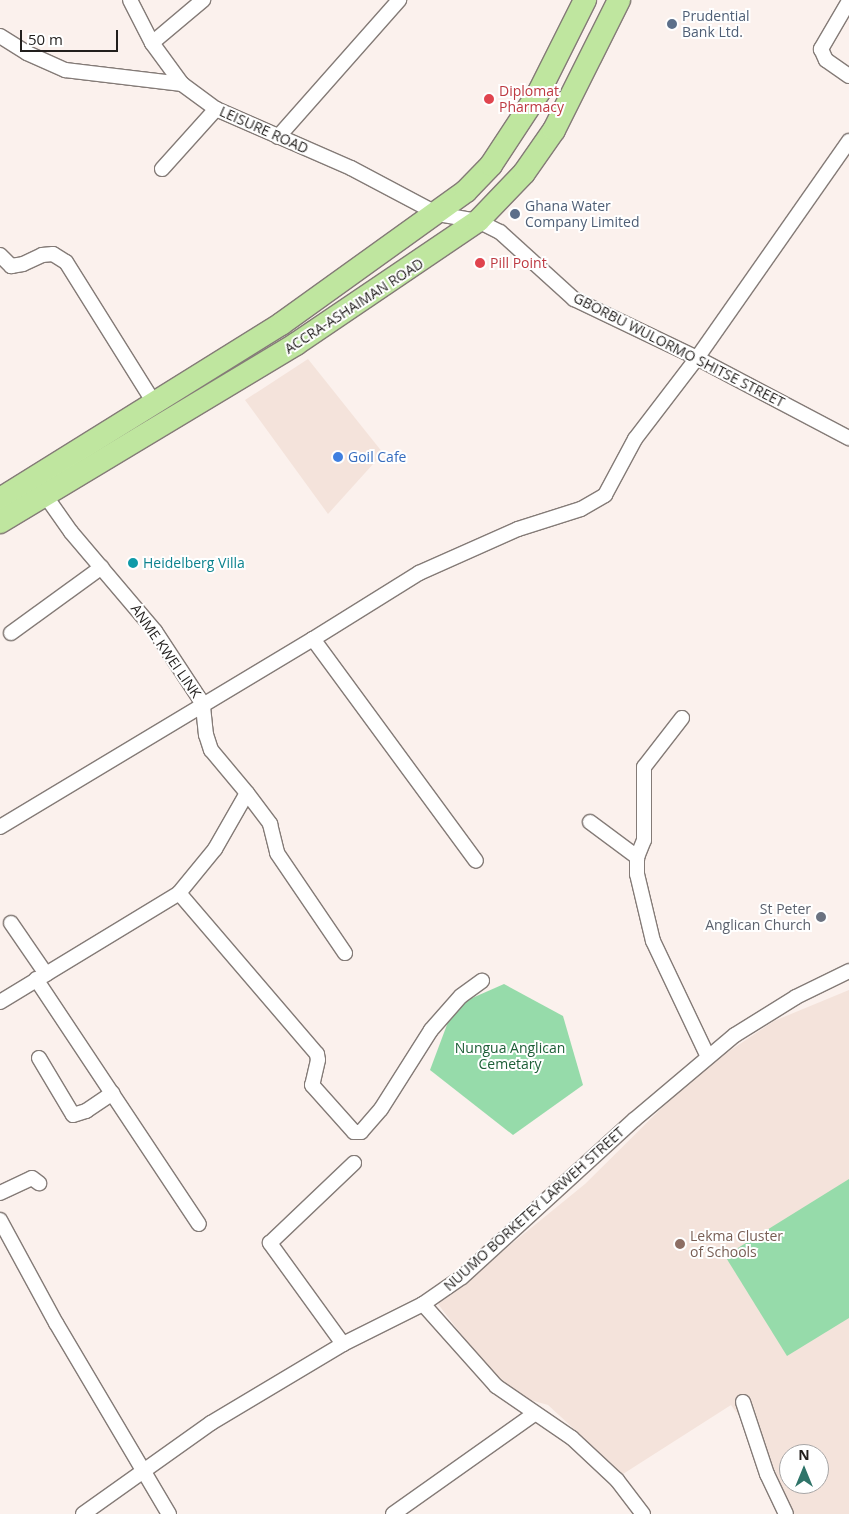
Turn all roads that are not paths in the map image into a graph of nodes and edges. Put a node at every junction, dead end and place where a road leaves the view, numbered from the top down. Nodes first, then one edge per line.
1 (130, 0) edge
2 (203, 0) edge
3 (399, 0) edge
4 (585, 0) edge
5 (619, 0) edge
6 (849, 1) edge
7 (0, 36) edge
8 (152, 43) junction
9 (849, 76) edge
10 (182, 84) junction
11 (216, 109) junction
12 (278, 137) junction
13 (849, 141) edge
14 (162, 169) dead end
15 (438, 214) junction
16 (478, 221) junction
17 (0, 255) edge
18 (697, 358) junction
19 (153, 401) junction
20 (849, 438) edge
21 (45, 495) junction
22 (0, 498) edge
23 (0, 522) edge
24 (102, 567) junction
25 (11, 633) dead end
26 (313, 639) junction
27 (204, 704) junction
28 (682, 718) dead end
29 (247, 794) junction
30 (590, 822) dead end
31 (0, 827) edge
32 (638, 857) junction
33 (476, 861) dead end
34 (179, 893) junction
35 (11, 923) dead end
36 (345, 954) dead end
37 (849, 972) edge
38 (41, 977) junction
39 (482, 980) dead end
40 (0, 1002) edge
41 (708, 1057) junction
42 (39, 1058) dead end
43 (113, 1092) junction
44 (354, 1163) dead end
45 (39, 1183) dead end
46 (0, 1193) edge
47 (0, 1220) edge
48 (199, 1224) dead end
49 (422, 1304) junction
50 (344, 1344) junction
51 (743, 1402) dead end
52 (534, 1414) junction
53 (144, 1472) junction
54 (641, 1513) edge
55 (83, 1514) edge
56 (169, 1514) edge
57 (393, 1514) edge
58 (786, 1514) edge

1 - 8 street, LEISURE ROAD
2 - 8 street
3 - 12 street
4 - 15 main road, ACCRA-ASHAIMAN ROAD
5 - 16 main road, ACCRA-ASHAIMAN ROAD
6 - 9 street
7 - 10 street
8 - 10 street, LEISURE ROAD
10 - 11 street, LEISURE ROAD
11 - 12 street, LEISURE ROAD
11 - 14 street
12 - 15 street, LEISURE ROAD
13 - 18 street
15 - 16 street, GBORBU WULORMO SHITSE STREET
15 - 19 main road, ACCRA-ASHAIMAN ROAD
16 - 18 street, GBORBU WULORMO SHITSE STREET
16 - 21 main road, ACCRA-ASHAIMAN ROAD
17 - 19 street
18 - 20 street, GBORBU WULORMO SHITSE STREET
18 - 26 street
19 - 22 main road, ACCRA-ASHAIMAN ROAD
21 - 23 main road, ACCRA-ASHAIMAN ROAD
21 - 24 street, ANME KWEI LINK
24 - 25 street
24 - 27 street, ANME KWEI LINK
26 - 27 street
26 - 33 street
27 - 29 street, ANME KWEI LINK
27 - 31 street
28 - 32 street
29 - 34 street
29 - 36 street, ANME KWEI LINK
30 - 32 street
32 - 41 street
34 - 38 street
34 - 39 street
35 - 38 street
37 - 41 street, NUUMO BORKETEY LARWEH STREET
38 - 40 street
38 - 43 street
41 - 49 street, NUUMO BORKETEY LARWEH STREET
42 - 43 street
43 - 48 street
44 - 50 street
45 - 46 street
47 - 53 street
49 - 50 street, NUUMO BORKETEY LARWEH STREET
49 - 52 street
50 - 53 street, NUUMO BORKETEY LARWEH STREET
51 - 58 street
52 - 54 street
52 - 57 street
53 - 55 street, NUUMO BORKETEY LARWEH STREET
53 - 56 street

